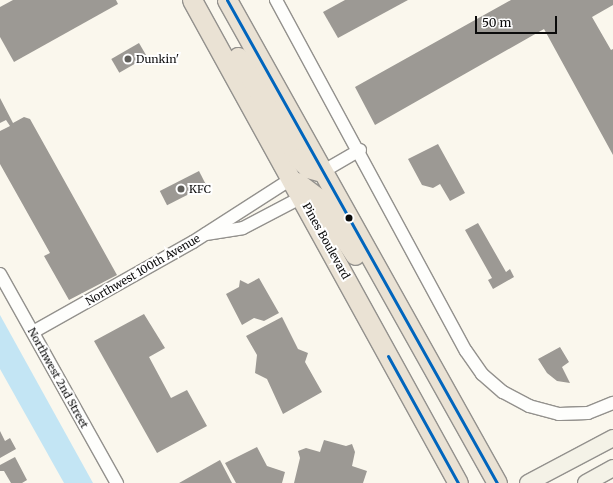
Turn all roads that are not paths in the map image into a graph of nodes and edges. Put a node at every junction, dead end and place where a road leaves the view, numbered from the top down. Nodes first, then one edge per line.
1 (192, 0) edge
2 (214, 0) edge
3 (227, 0) edge
4 (276, 0) edge
5 (206, 25) junction
6 (256, 53) junction
7 (360, 150) junction
8 (322, 172) junction
9 (291, 179) junction
10 (302, 197) junction
11 (205, 234) junction
12 (0, 274) edge
13 (407, 323) junction
14 (33, 332) junction
15 (613, 403) edge
16 (613, 438) edge
17 (613, 468) edge
18 (117, 483) edge
19 (458, 483) edge
20 (497, 483) edge
21 (528, 483) edge
22 (586, 483) edge

1 - 5 highway, Pines Boulevard
2 - 6 highway
3 - 6 highway
4 - 7 street
5 - 8 highway
5 - 9 highway, Pines Boulevard
6 - 8 highway
7 - 8 street
7 - 15 street
8 - 13 highway
9 - 10 highway, Pines Boulevard
9 - 11 street, Northwest 100th Avenue
9 - 13 highway
10 - 11 street
10 - 19 highway, Pines Boulevard
11 - 14 street, Northwest 100th Avenue
12 - 14 street, Northwest 2nd Street
13 - 20 highway
14 - 18 street, Northwest 2nd Street
16 - 21 main road
17 - 22 main road

